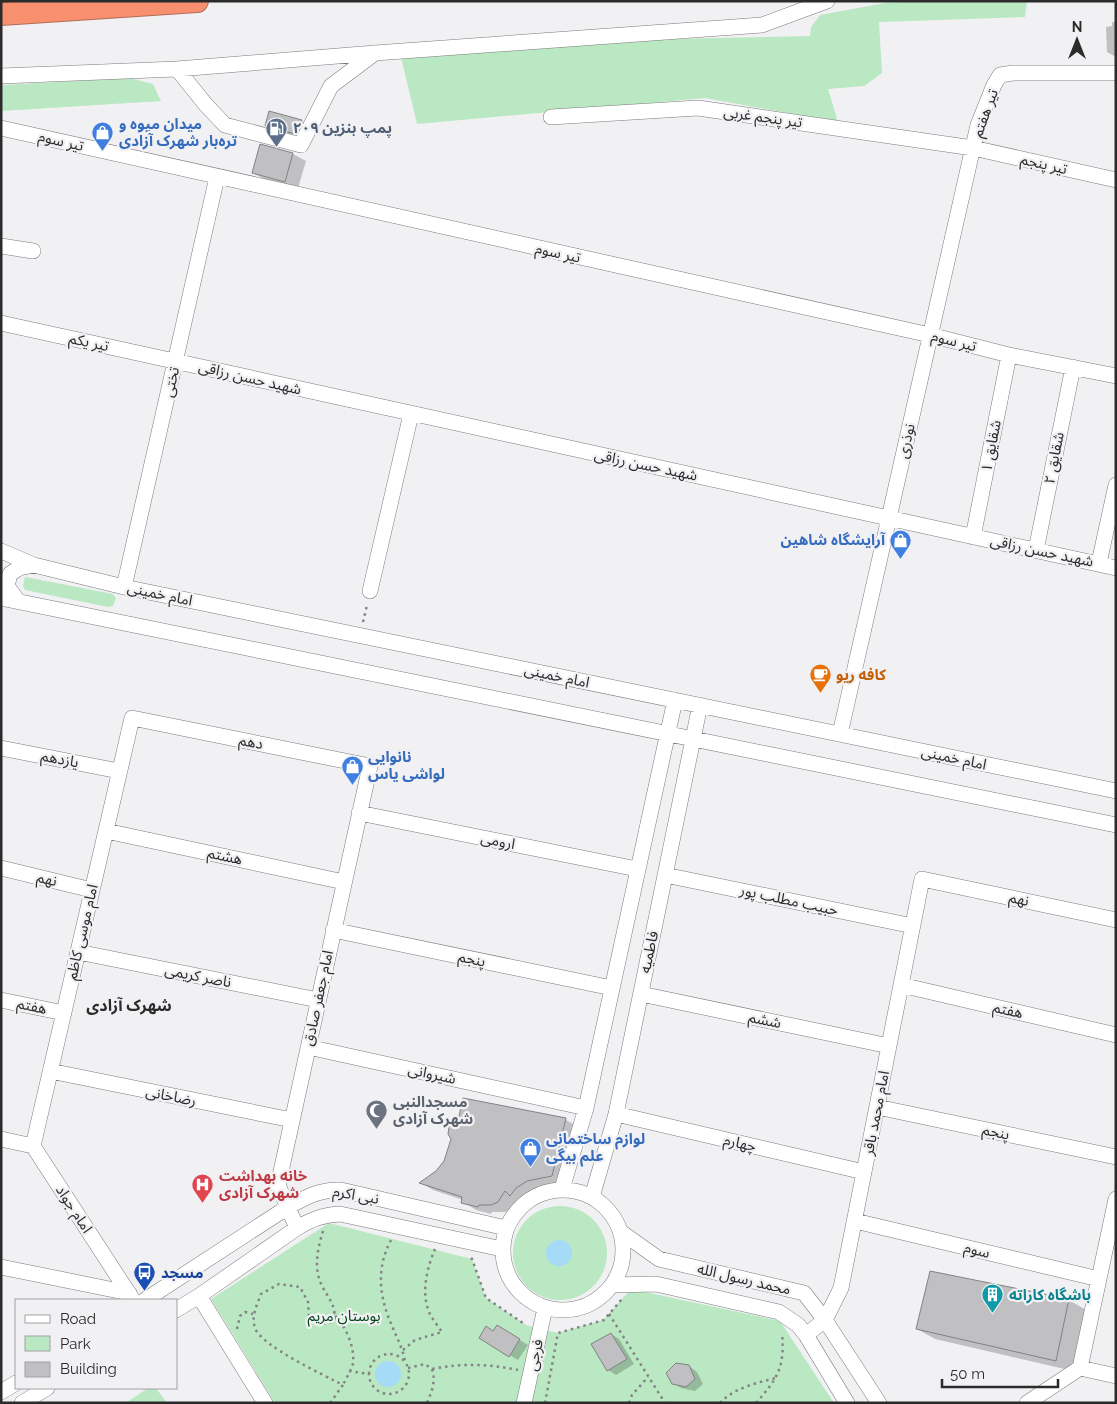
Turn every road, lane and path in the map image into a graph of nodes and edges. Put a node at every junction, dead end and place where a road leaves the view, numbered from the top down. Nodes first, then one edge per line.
1 (197, 1) edge
2 (827, 1) edge
3 (1, 14) edge
4 (375, 53) junction
5 (178, 69) junction
6 (1116, 73) edge
7 (1, 76) edge
8 (551, 117) dead end
9 (1, 128) edge
10 (973, 148) junction
11 (217, 177) junction
12 (1116, 180) edge
13 (1, 246) edge
14 (33, 251) dead end
15 (1, 323) edge
16 (930, 335) junction
17 (1009, 355) junction
18 (176, 361) junction
19 (1072, 367) junction
20 (1116, 376) edge
21 (412, 414) junction
22 (1116, 485) edge
23 (889, 518) junction
24 (973, 537) junction
25 (1036, 550) junction
26 (1, 551) edge
27 (1099, 564) junction
28 (34, 565) junction
29 (1116, 568) edge
30 (124, 587) junction
31 (370, 591) joint
32 (1, 598) edge
33 (18, 601) junction
34 (360, 635) junction
35 (675, 700) junction
36 (700, 705) junction
37 (132, 718) joint
38 (667, 734) junction
39 (840, 734) junction
40 (693, 738) junction
41 (1, 748) edge
42 (370, 766) joint
43 (119, 771) junction
44 (1116, 791) edge
45 (359, 813) junction
46 (1116, 825) edge
47 (106, 831) junction
48 (1, 868) edge
49 (637, 869) junction
50 (665, 875) junction
51 (922, 879) joint
52 (344, 882) junction
53 (92, 890) junction
54 (1116, 920) edge
55 (912, 926) junction
56 (333, 930) junction
57 (78, 952) junction
58 (901, 985) junction
59 (612, 988) junction
60 (641, 994) junction
61 (1, 1000) edge
62 (318, 1000) junction
63 (64, 1013) junction
64 (1116, 1035) edge
65 (889, 1046) junction
66 (308, 1047) junction
67 (50, 1072) junction
68 (877, 1107) junction
69 (586, 1108) junction
70 (616, 1114) junction
71 (292, 1120) junction
72 (1, 1139) edge
73 (33, 1146) junction
74 (1116, 1157) edge
75 (864, 1172) junction
76 (562, 1189) junction
77 (592, 1197) junction
78 (1116, 1199) edge
79 (288, 1207) junction
80 (855, 1220) junction
81 (1113, 1226) edge
82 (297, 1228) junction
83 (506, 1228) junction
84 (317, 1230) dead end
85 (621, 1232) junction
86 (391, 1238) dead end
87 (435, 1249) dead end
88 (502, 1249) junction
89 (463, 1256) dead end
90 (1, 1267) edge
91 (1099, 1279) junction
92 (612, 1285) junction
93 (625, 1295) dead end
94 (199, 1296) junction
95 (131, 1297) edge
96 (147, 1299) edge
97 (545, 1308) junction
98 (178, 1309) edge
99 (253, 1314) junction
100 (608, 1314) junction
101 (335, 1315) junction
102 (825, 1320) junction
103 (532, 1327) dead end
104 (237, 1332) dead end
105 (782, 1333) dead end
106 (806, 1335) junction
107 (404, 1350) junction
108 (405, 1362) junction
109 (408, 1368) junction
110 (1080, 1368) junction
111 (432, 1369) junction
112 (520, 1370) dead end
113 (349, 1371) junction
114 (369, 1374) junction
115 (1116, 1376) edge
116 (648, 1377) junction
117 (776, 1378) junction
118 (15, 1384) edge
119 (343, 1385) junction
120 (45, 1389) edge
121 (1, 1392) edge
122 (22, 1403) edge
123 (265, 1403) edge
124 (330, 1403) edge
125 (426, 1403) edge
126 (524, 1403) edge
127 (544, 1403) edge
128 (629, 1403) edge
129 (665, 1403) edge
130 (720, 1403) edge
131 (756, 1403) edge
132 (847, 1403) edge
133 (879, 1403) edge
134 (1027, 1403) edge

1 - 3 highway
2 - 4 street
4 - 5 street
4 - 5 street
5 - 7 street
6 - 10 street, تیر هفتم
8 - 10 street, تیر پنجم غربی
9 - 11 street, تیر سوم
10 - 12 street, تیر پنجم
10 - 16 street, نوذری
11 - 16 street, تیر سوم
11 - 18 street, تختی
13 - 14 street
15 - 18 street, تیر یکم
16 - 17 street, تیر سوم
16 - 23 street, نوذری
17 - 19 street, تیر سوم
17 - 24 street, شقایق ۱
18 - 21 street, شهید حسن رزاقی
18 - 30 street, تختی
19 - 20 street, تیر سوم
19 - 25 street, شقایق ۲
21 - 23 street, شهید حسن رزاقی
21 - 31 street
22 - 27 street
23 - 24 street, شهید حسن رزاقی
23 - 39 street, نوذری
24 - 25 street, شهید حسن رزاقی
25 - 27 street, شهید حسن رزاقی
26 - 28 street, امام خمینی
27 - 29 street, شهید حسن رزاقی
28 - 30 street, امام خمینی
28 - 33 street
30 - 34 street, امام خمینی
31 - 34 path
32 - 33 street
33 - 38 street
34 - 35 street, امام خمینی
35 - 36 street, امام خمینی
35 - 38 street, فاطمیه
36 - 39 street, امام خمینی
36 - 40 street, فاطمیه
37 - 42 street, دهم
37 - 43 street, امام موسی کاظم
38 - 40 street
38 - 49 street, فاطمیه
39 - 44 street, امام خمینی
40 - 46 street
40 - 50 street, فاطمیه
41 - 43 street, یازدهم
42 - 45 street, امام جعفر صادق
43 - 47 street, امام موسی کاظم
45 - 49 street, ارومی
45 - 52 street, امام جعفر صادق
47 - 52 street, هشتم
47 - 53 street, امام موسی کاظم
48 - 53 street, نهم
49 - 59 street, فاطمیه
50 - 55 street, حبیب مطلب پور
50 - 60 street, فاطمیه
51 - 54 street, نهم
51 - 55 street, امام محمد باقر
52 - 56 street, امام جعفر صادق
53 - 57 street, امام موسی کاظم
55 - 58 street, امام محمد باقر
56 - 59 street, پنجم
56 - 62 street, امام جعفر صادق
57 - 62 street, ناصر کریمی
57 - 63 street, امام موسی کاظم
58 - 64 street, هفتم
58 - 65 street, امام محمد باقر
59 - 69 street, فاطمیه
60 - 65 street, ششم
60 - 70 street, فاطمیه
61 - 63 street, هفتم
62 - 66 street, امام جعفر صادق
63 - 67 street, امام موسی کاظم
65 - 68 street, امام محمد باقر
66 - 69 street, شیروانی
66 - 71 street, امام جعفر صادق
67 - 71 street, رضاخانی
67 - 73 street, امام موسی کاظم
68 - 74 street, پنجم
68 - 75 street, امام محمد باقر
69 - 76 street, فاطمیه
70 - 75 street, چهارم
70 - 77 street, فاطمیه
71 - 79 street, امام جعفر صادق
72 - 73 street
73 - 95 street, امام جواد
75 - 80 street, امام محمد باقر
76 - 77 street, محمد رسول الله
76 - 83 street, محمد رسول الله
77 - 85 street, محمد رسول الله
78 - 81 street
79 - 82 street, امام جعفر صادق
79 - 83 street, نبی اکرم
79 - 96 street, نبی اکرم
80 - 91 street, سوم
80 - 102 street, امام محمد باقر
81 - 91 street
82 - 88 street, نبی اکرم
82 - 94 street, نبی اکرم
83 - 88 street, محمد رسول الله
84 - 101 path
85 - 92 street, محمد رسول الله
85 - 102 street, محمد رسول الله
86 - 107 path
87 - 107 path
88 - 97 street, محمد رسول الله
89 - 103 path
90 - 95 street
91 - 110 street
92 - 97 street, محمد رسول الله
92 - 106 street, محمد رسول الله
93 - 100 path
94 - 98 street, نبی اکرم
94 - 123 street
97 - 126 street, فرجی
99 - 101 path
99 - 104 path
99 - 119 path
100 - 116 path
100 - 127 path
101 - 113 path
102 - 106 street, امام محمد باقر
102 - 133 street, محمد رسول الله
105 - 117 path
106 - 132 street, محمد رسول الله
107 - 108 path
108 - 109 path
108 - 114 path
109 - 111 path
109 - 114 path
110 - 115 street
110 - 134 street
111 - 112 path
111 - 125 path
113 - 114 path
113 - 119 path
116 - 128 path
116 - 129 path
117 - 130 path
117 - 131 path
118 - 121 street
119 - 124 path
120 - 122 street

